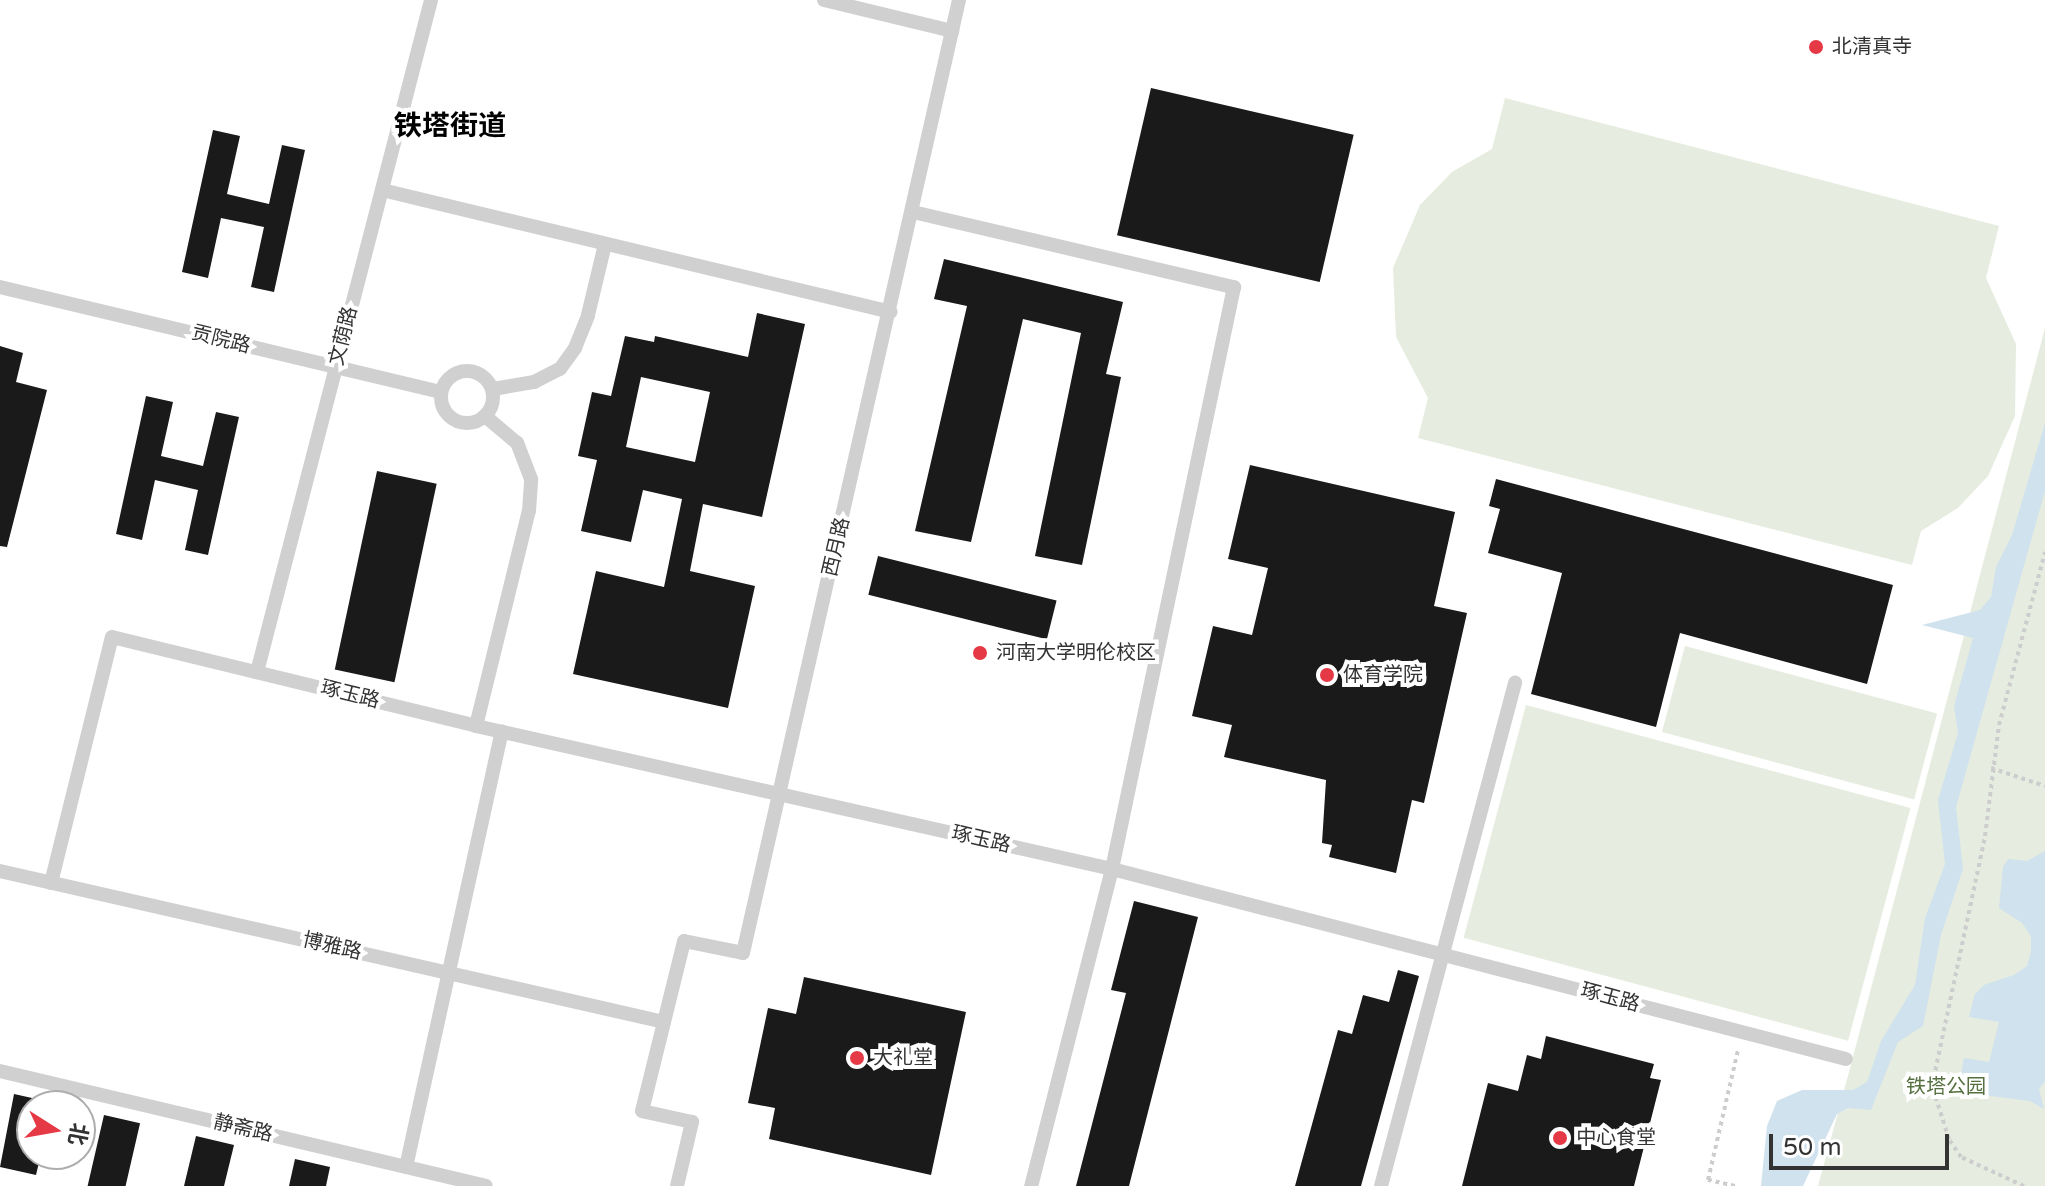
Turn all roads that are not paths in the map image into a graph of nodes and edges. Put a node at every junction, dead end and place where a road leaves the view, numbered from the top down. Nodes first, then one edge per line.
1 (431, 0) edge
2 (824, 0) edge
3 (959, 0) edge
4 (952, 31) junction
5 (382, 190) junction
6 (913, 212) junction
7 (605, 244) junction
8 (0, 287) edge
9 (891, 312) junction
10 (336, 368) junction
11 (493, 389) junction
12 (441, 392) junction
13 (485, 416) junction
14 (257, 672) junction
15 (1515, 683) dead end
16 (476, 726) junction
17 (502, 731) junction
18 (781, 795) junction
19 (1112, 869) junction
20 (0, 871) edge
21 (51, 883) junction
22 (1443, 954) junction
23 (449, 973) junction
24 (664, 1022) junction
25 (1846, 1059) dead end
26 (0, 1071) edge
27 (406, 1167) junction
28 (486, 1186) edge
29 (677, 1186) edge
30 (1031, 1186) edge
31 (1381, 1186) edge

1 - 5 lane, 文荫路
2 - 4 lane
3 - 4 lane, 西月路
4 - 6 lane, 西月路
5 - 7 lane
5 - 10 lane, 文荫路
6 - 9 lane, 西月路
6 - 19 lane
7 - 9 lane
7 - 11 lane
8 - 10 lane, 贡院路
9 - 18 lane, 西月路
10 - 12 lane, 贡院路
10 - 14 lane, 文荫路
11 - 12 lane
11 - 13 lane
12 - 13 lane
13 - 16 lane
14 - 16 lane, 琢玉路
14 - 21 lane, 琢玉路
15 - 22 lane
16 - 17 lane, 琢玉路
17 - 18 lane, 琢玉路
17 - 23 lane
18 - 19 lane, 琢玉路
18 - 24 lane, 西月路
19 - 22 lane, 琢玉路
19 - 30 lane
20 - 21 lane, 博雅路
21 - 23 lane, 博雅路
22 - 25 lane, 琢玉路
22 - 31 lane
23 - 24 lane, 博雅路
23 - 27 lane
24 - 29 lane
26 - 27 lane, 静斋路
27 - 28 lane, 静斋路

